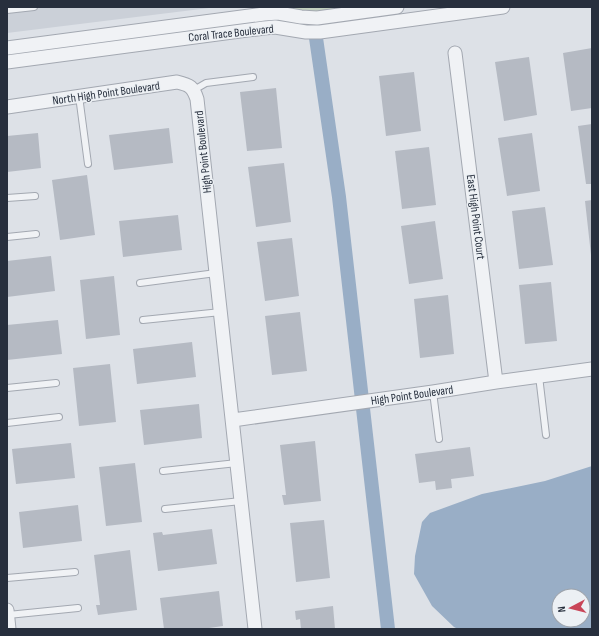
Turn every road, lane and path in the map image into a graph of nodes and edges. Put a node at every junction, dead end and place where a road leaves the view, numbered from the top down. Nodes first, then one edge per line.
1 (34, 7) edge
2 (397, 7) edge
3 (502, 7) edge
4 (7, 10) edge
5 (359, 12) junction
6 (361, 26) junction
7 (32, 45) junction
8 (7, 48) edge
9 (456, 53) dead end
10 (35, 58) junction
11 (7, 62) edge
12 (253, 77) dead end
13 (195, 94) junction
14 (79, 96) junction
15 (7, 107) edge
16 (88, 164) dead end
17 (35, 196) dead end
18 (7, 198) edge
19 (36, 234) dead end
20 (7, 237) edge
21 (216, 273) junction
22 (140, 283) dead end
23 (221, 312) junction
24 (143, 320) dead end
25 (592, 369) edge
26 (539, 376) junction
27 (496, 382) junction
28 (56, 383) dead end
29 (7, 388) edge
30 (434, 392) junction
31 (59, 417) dead end
32 (233, 420) junction
33 (7, 423) edge
34 (546, 435) dead end
35 (439, 439) dead end
36 (237, 463) junction
37 (163, 471) dead end
38 (241, 501) junction
39 (165, 509) dead end
40 (75, 572) dead end
41 (7, 578) edge
42 (78, 608) dead end
43 (7, 610) edge
44 (8, 614) edge
45 (9, 629) edge
46 (255, 629) edge

1 - 4 lane
2 - 5 street, Coral Trace Boulevard
3 - 6 street, Coral Trace Boulevard
5 - 6 lane
5 - 7 street, Coral Trace Boulevard
6 - 10 street, Coral Trace Boulevard
7 - 8 street, Coral Trace Boulevard
7 - 10 lane
9 - 27 street, East High Point Court
10 - 11 street, Coral Trace Boulevard
12 - 13 lane
13 - 14 street, North High Point Boulevard
13 - 21 street, High Point Boulevard
14 - 15 street, North High Point Boulevard
14 - 16 lane
17 - 18 lane
19 - 20 lane
21 - 22 lane
21 - 23 street, High Point Boulevard
23 - 24 lane
23 - 32 street, High Point Boulevard
25 - 26 street, High Point Boulevard
26 - 27 street, High Point Boulevard
26 - 34 lane
27 - 30 street, High Point Boulevard
28 - 29 lane
30 - 32 street, High Point Boulevard
30 - 35 lane
31 - 33 lane
32 - 36 street, High Point Boulevard
36 - 37 lane
36 - 38 street, High Point Boulevard
38 - 39 lane
38 - 46 street, High Point Boulevard
40 - 41 lane
42 - 44 lane
43 - 44 street
44 - 45 street

